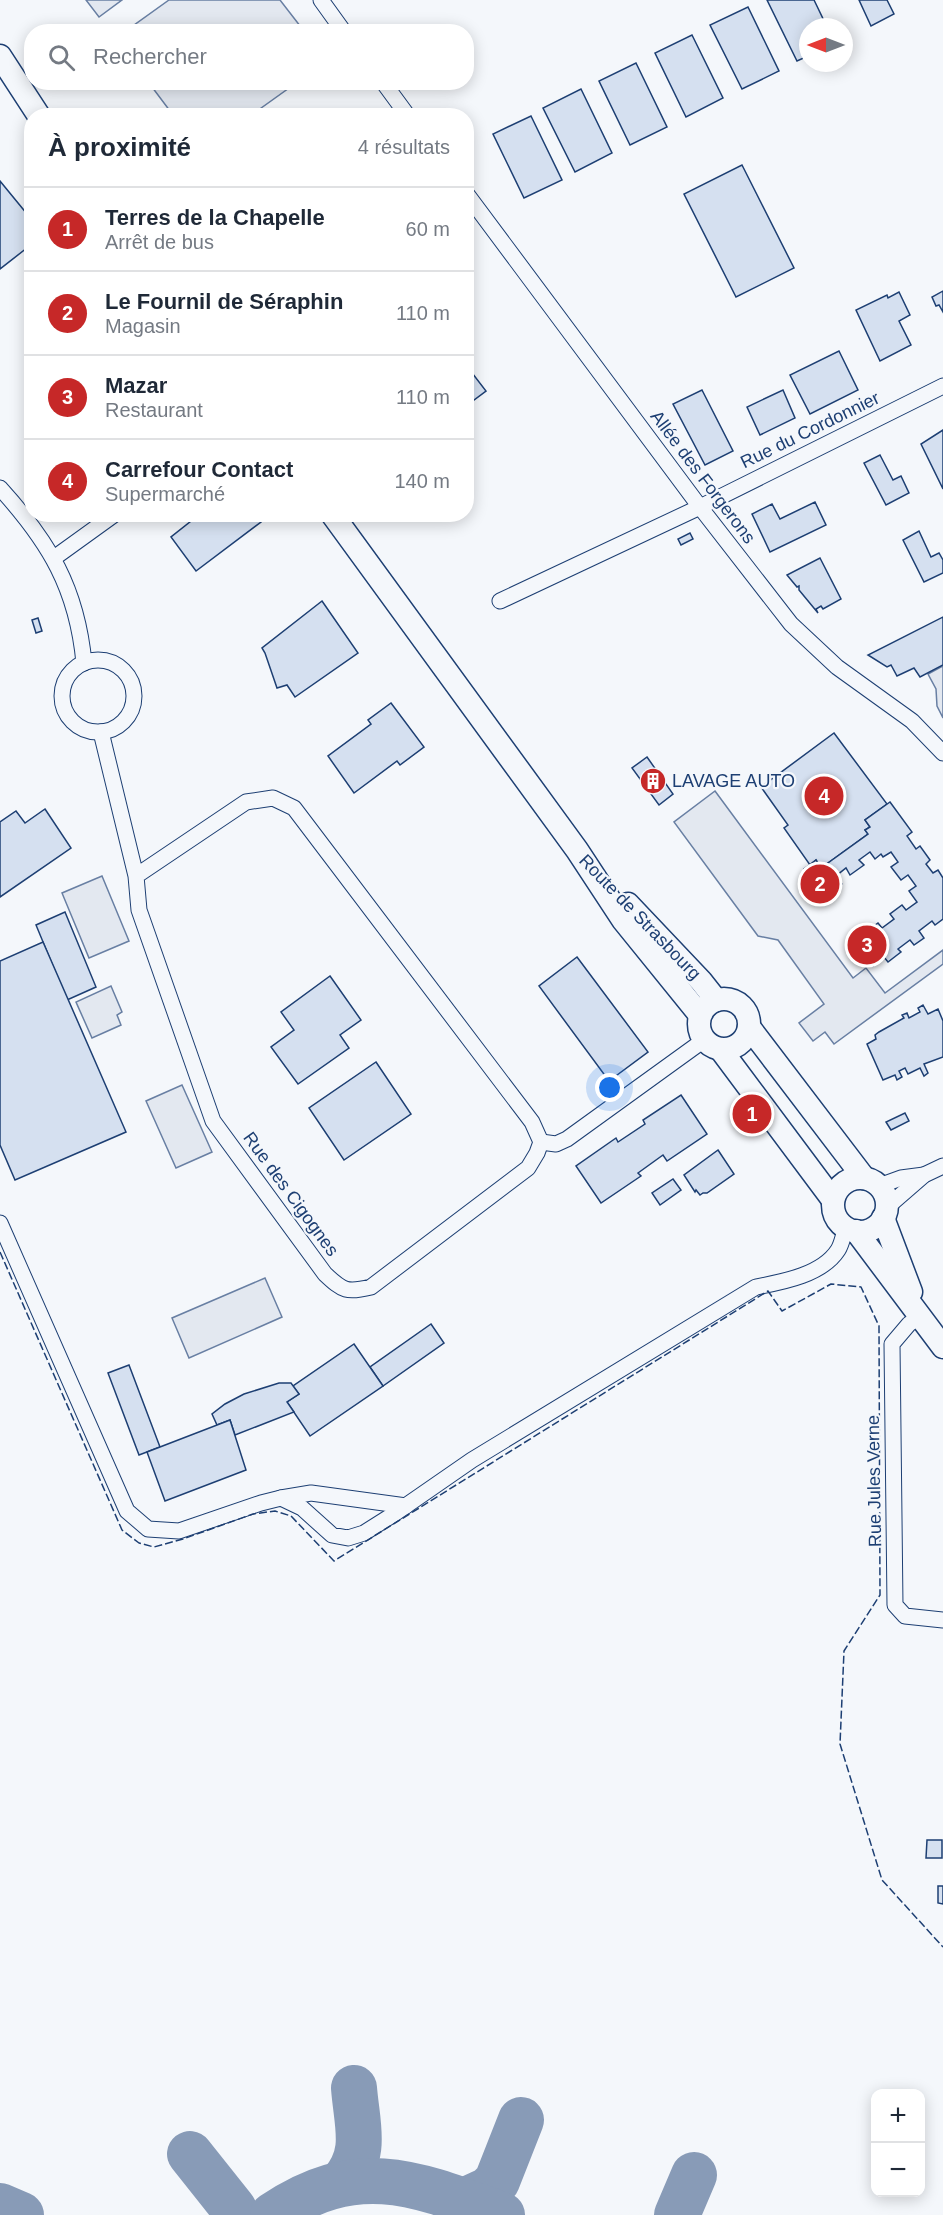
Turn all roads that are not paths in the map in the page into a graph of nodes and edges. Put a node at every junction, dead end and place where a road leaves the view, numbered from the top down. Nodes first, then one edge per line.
1 (321, 0) edge
2 (338, 24) edge
3 (0, 56) edge
4 (0, 77) edge
5 (389, 90) edge
6 (25, 108) edge
7 (34, 108) edge
8 (402, 108) edge
9 (474, 204) edge
10 (943, 386) edge
11 (0, 488) edge
12 (700, 507) junction
13 (24, 515) edge
14 (30, 522) edge
15 (104, 522) edge
16 (338, 522) edge
17 (54, 558) junction
18 (500, 601) dead end
19 (84, 663) junction
20 (101, 732) junction
21 (943, 753) edge
22 (136, 876) junction
23 (708, 1007) junction
24 (749, 1027) junction
25 (712, 1045) junction
26 (541, 1142) junction
27 (943, 1166) edge
28 (924, 1175) junction
29 (871, 1182) junction
30 (833, 1200) junction
31 (884, 1213) junction
32 (0, 1223) edge
33 (851, 1229) junction
34 (920, 1316) junction
35 (943, 1347) edge
36 (281, 1498) junction
37 (406, 1506) junction
38 (943, 1620) edge

1 - 2 street
3 - 7 main road
4 - 6 main road
5 - 8 street
9 - 12 street, Allée des Forgerons
10 - 12 street, Rue du Cordonnier
11 - 13 street
12 - 18 street, Rue du Cordonnier
12 - 21 street, Allée des Forgerons
14 - 17 street
15 - 17 street
16 - 23 main road, Route de Strasbourg
17 - 19 street
19 - 20 street
19 - 20 street
20 - 22 street, Rue des Cigognes
22 - 26 street
22 - 26 street, Rue des Cigognes
23 - 24 main road
23 - 25 main road
24 - 25 main road
24 - 29 main road
25 - 26 street
25 - 30 main road
27 - 28 street
28 - 29 street
28 - 31 street
29 - 30 main road
29 - 31 main road
30 - 33 main road
31 - 33 main road
31 - 34 main road
32 - 36 street
33 - 34 main road
33 - 37 street
34 - 35 main road
34 - 38 street, Rue Jules Verne
36 - 37 street
36 - 37 street

